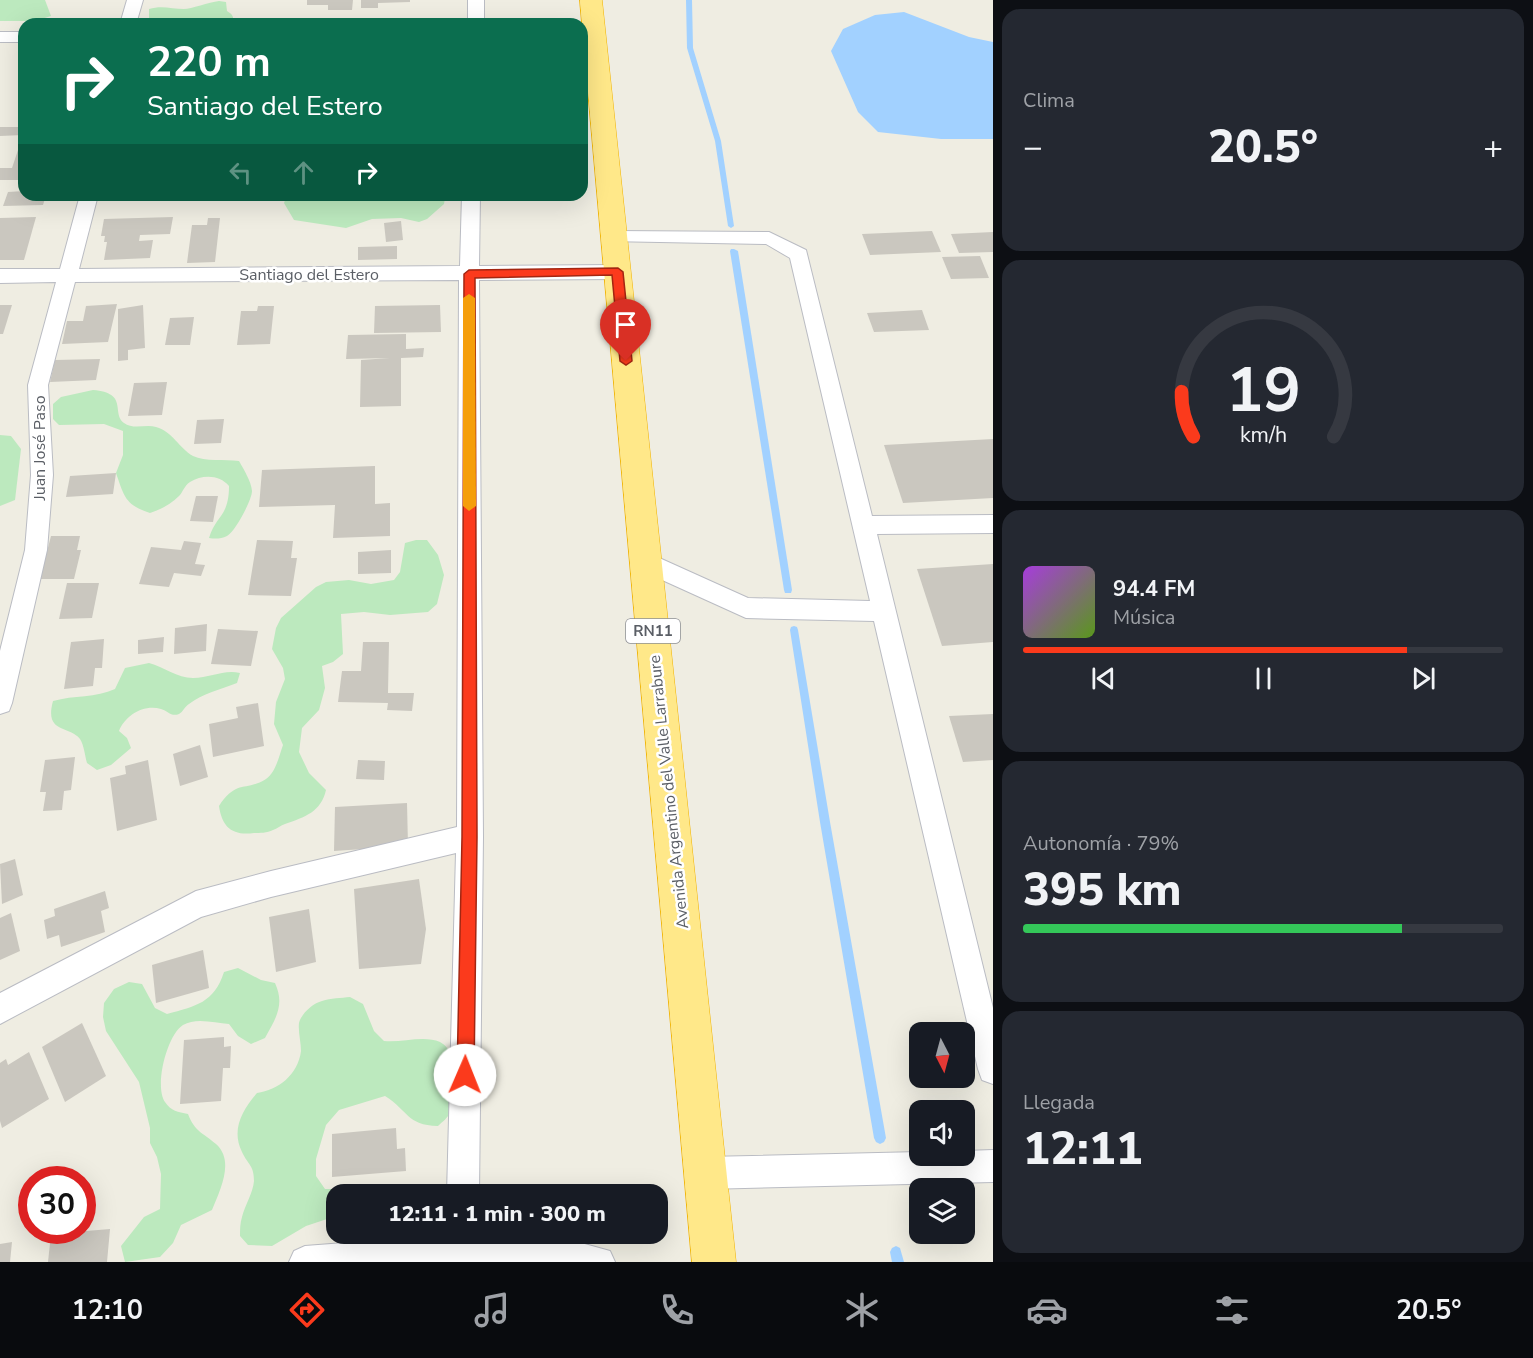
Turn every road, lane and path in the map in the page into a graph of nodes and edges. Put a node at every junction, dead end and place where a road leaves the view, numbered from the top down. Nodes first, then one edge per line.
1 (135, 0) edge
2 (477, 0) edge
3 (591, 0) edge
4 (130, 18) edge
5 (476, 18) edge
6 (0, 37) edge
7 (18, 37) edge
8 (589, 39) edge
9 (87, 201) edge
10 (471, 201) edge
11 (614, 237) junction
12 (618, 272) junction
13 (469, 274) junction
14 (67, 275) junction
15 (0, 276) edge
16 (993, 524) edge
17 (863, 525) junction
18 (646, 562) junction
19 (884, 611) junction
20 (0, 704) edge
21 (470, 837) junction
22 (0, 1009) edge
23 (993, 1069) edge
24 (993, 1166) edge
25 (705, 1173) junction
26 (463, 1184) edge
27 (462, 1248) edge
28 (305, 1262) edge
29 (598, 1262) edge
30 (714, 1262) edge

1 - 4 street
2 - 5 street
3 - 8 highway, Avenida Argentino del Valle Larrabure / RN11
6 - 7 street
8 - 11 highway, Avenida Argentino del Valle Larrabure / RN11
9 - 14 street, Juan José Paso
10 - 13 street
11 - 12 highway, Avenida Argentino del Valle Larrabure / RN11
11 - 17 street
12 - 13 street, Santiago del Estero
12 - 18 highway, Avenida Argentino del Valle Larrabure / RN11
13 - 14 street, Santiago del Estero
13 - 21 street
14 - 15 street, Santiago del Estero
14 - 20 street, Juan José Paso
16 - 17 street
17 - 19 street
18 - 19 street
18 - 25 highway, Avenida Argentino del Valle Larrabure / RN11
19 - 23 street
21 - 22 street
21 - 26 street
24 - 25 street
25 - 30 highway, Avenida Argentino del Valle Larrabure / RN11
27 - 28 street
27 - 29 street

